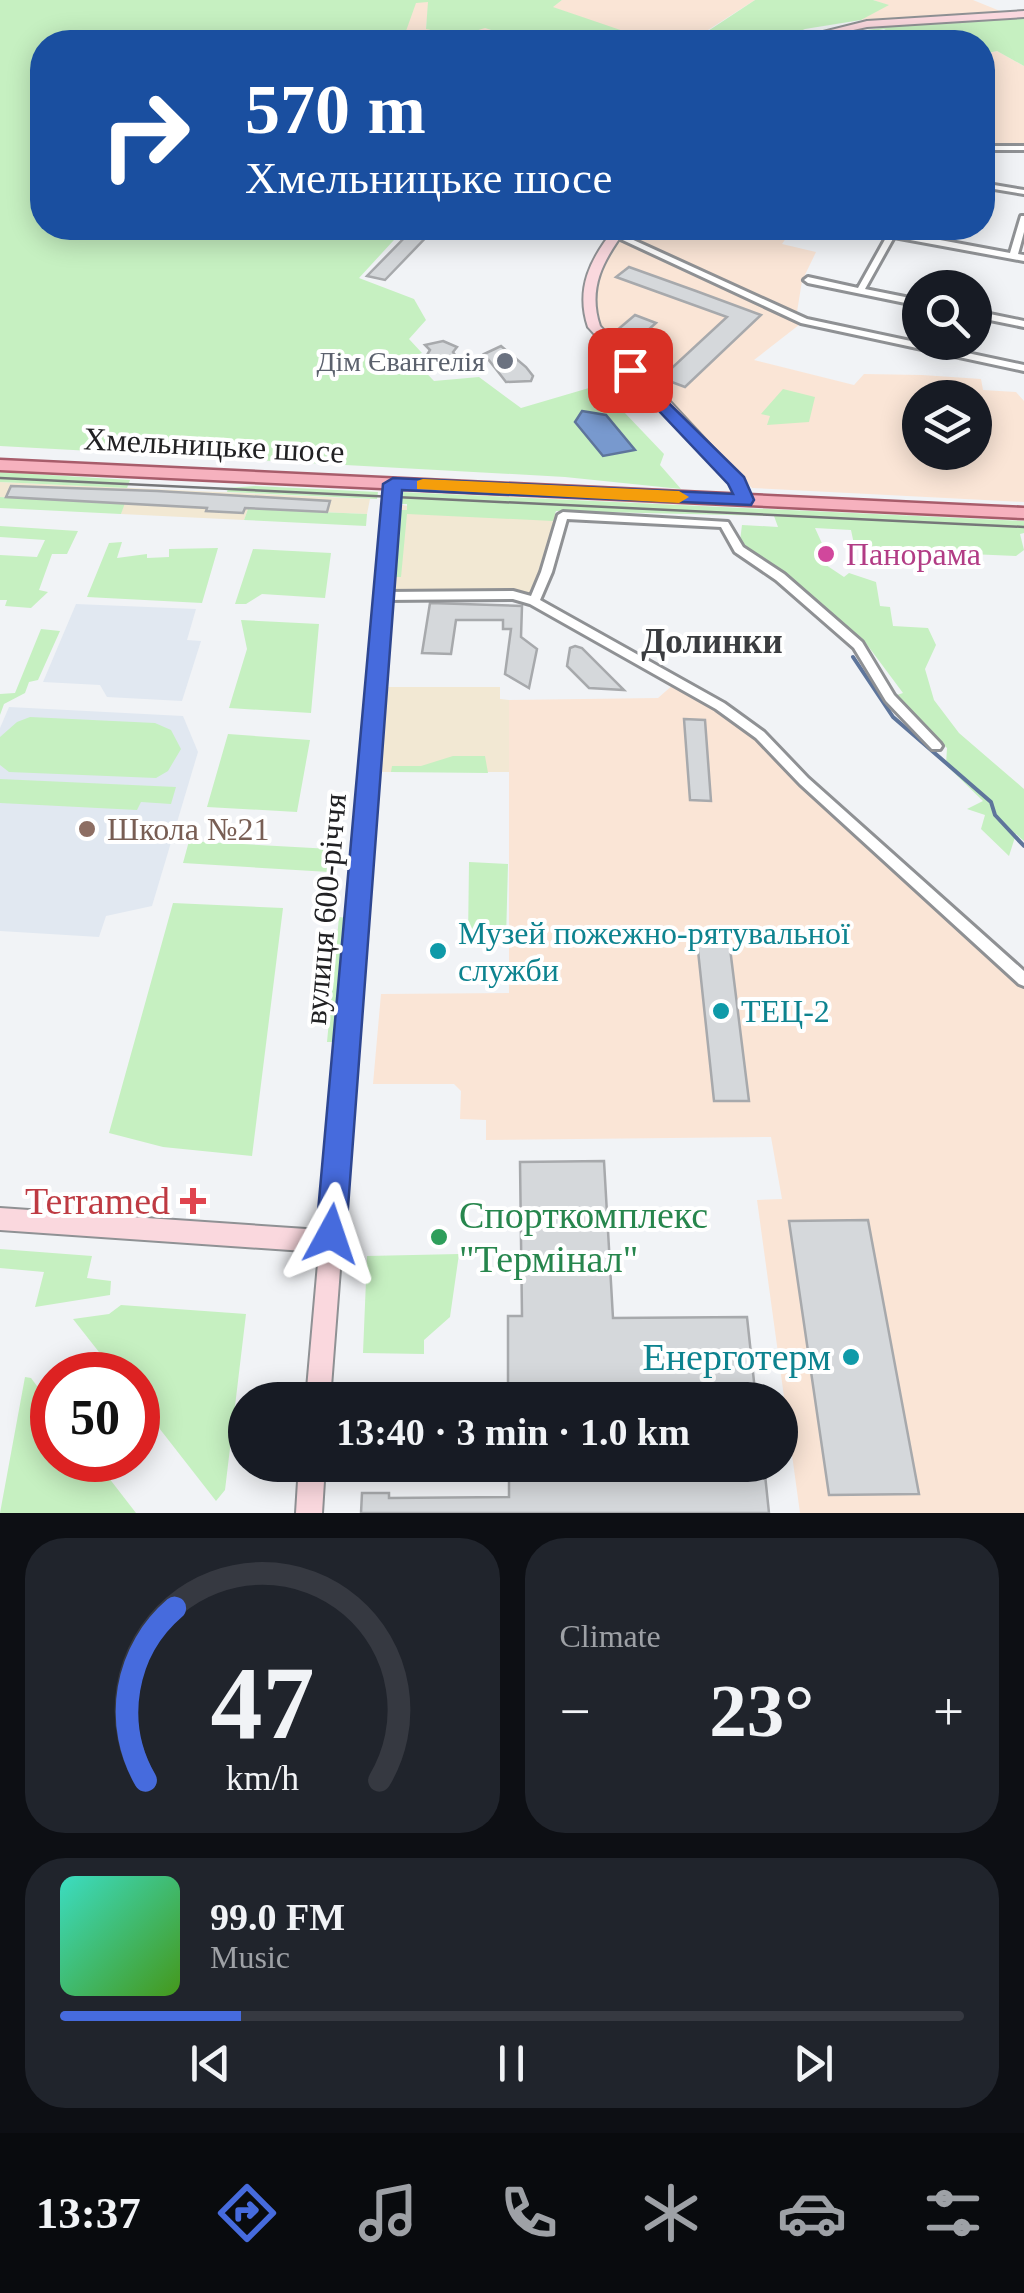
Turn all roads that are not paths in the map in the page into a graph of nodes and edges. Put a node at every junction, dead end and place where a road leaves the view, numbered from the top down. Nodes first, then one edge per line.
1 (1024, 14) edge
2 (841, 30) edge
3 (995, 148) edge
4 (1024, 148) edge
5 (995, 187) edge
6 (1024, 192) edge
7 (1024, 218) edge
8 (609, 240) edge
9 (634, 240) edge
10 (889, 240) edge
11 (937, 240) edge
12 (1013, 256) junction
13 (1024, 258) edge
14 (808, 280) dead end
15 (860, 291) junction
16 (902, 299) edge
17 (992, 317) edge
18 (1024, 324) edge
19 (1024, 368) edge
20 (0, 465) edge
21 (393, 484) junction
22 (745, 500) junction
23 (1024, 513) edge
24 (384, 596) junction
25 (534, 602) junction
26 (936, 746) dead end
27 (1024, 980) edge
28 (0, 1219) edge
29 (330, 1242) junction
30 (319, 1382) edge
31 (311, 1482) edge
32 (308, 1513) edge

1 - 2 main road
3 - 4 street
5 - 6 street
7 - 12 street
8 - 22 main road
9 - 19 street
10 - 15 street
11 - 12 street
12 - 13 street
14 - 15 street
15 - 16 street
17 - 18 street
20 - 21 main road, Хмельницьке шосе
21 - 22 main road, Хмельницьке шосе
21 - 24 main road, вулиця 600-річчя
22 - 23 main road, Хмельницьке шосе
24 - 25 street
24 - 29 main road, вулиця 600-річчя
25 - 26 street
25 - 27 street
28 - 29 main road
29 - 30 main road, вулиця 600-річчя
31 - 32 main road

